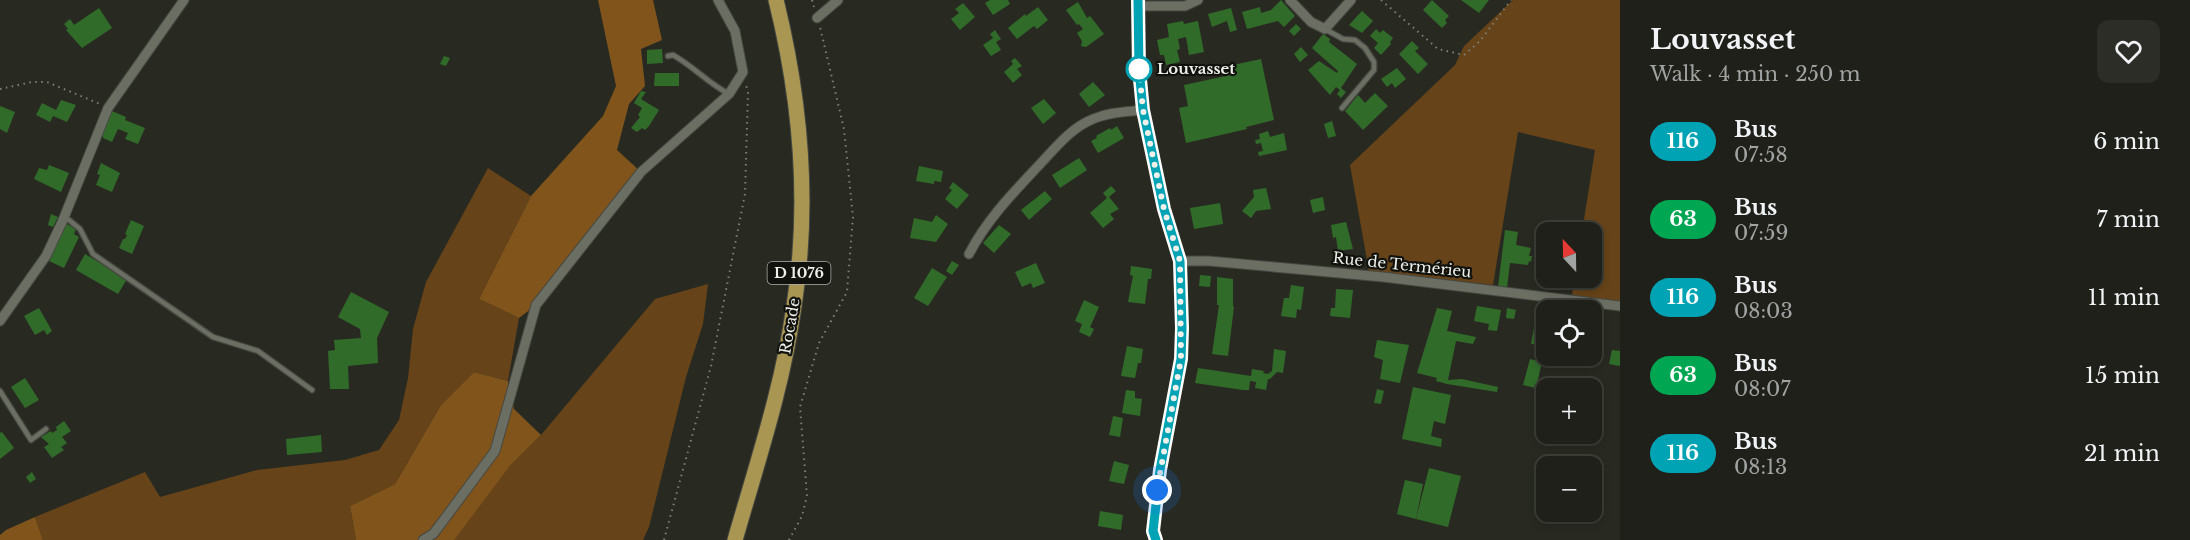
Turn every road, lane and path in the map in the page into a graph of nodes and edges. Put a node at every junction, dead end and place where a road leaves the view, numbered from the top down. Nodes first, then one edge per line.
1 (184, 0) edge
2 (718, 0) edge
3 (776, 0) edge
4 (812, 0) edge
5 (838, 0) edge
6 (1198, 0) edge
7 (1290, 0) edge
8 (1351, 0) edge
9 (1381, 0) edge
10 (1511, 0) edge
11 (1139, 3) edge
12 (817, 18) junction
13 (1325, 29) junction
14 (668, 56) dead end
15 (0, 89) edge
16 (748, 92) dead end
17 (729, 94) junction
18 (108, 108) junction
19 (1342, 108) dead end
20 (1143, 110) junction
21 (64, 216) junction
22 (969, 254) dead end
23 (1180, 261) junction
24 (1620, 306) edge
25 (0, 321) edge
26 (312, 390) dead end
27 (0, 391) edge
28 (46, 429) dead end
29 (1152, 537) edge
30 (423, 540) edge
31 (664, 540) edge
32 (735, 540) edge
33 (789, 540) edge

1 - 18 street
2 - 17 street
3 - 32 main road, Rocade / D 1076
4 - 12 path
5 - 12 street
6 - 11 street
7 - 13 street
8 - 13 street
9 - 10 path
11 - 20 street
12 - 33 path
13 - 19 lane
14 - 17 lane
15 - 18 path
16 - 31 path
17 - 30 street
18 - 21 street
20 - 22 street
20 - 23 street
21 - 25 street
21 - 26 lane
23 - 24 street, Rue de Termérieu
23 - 29 street
27 - 28 lane

